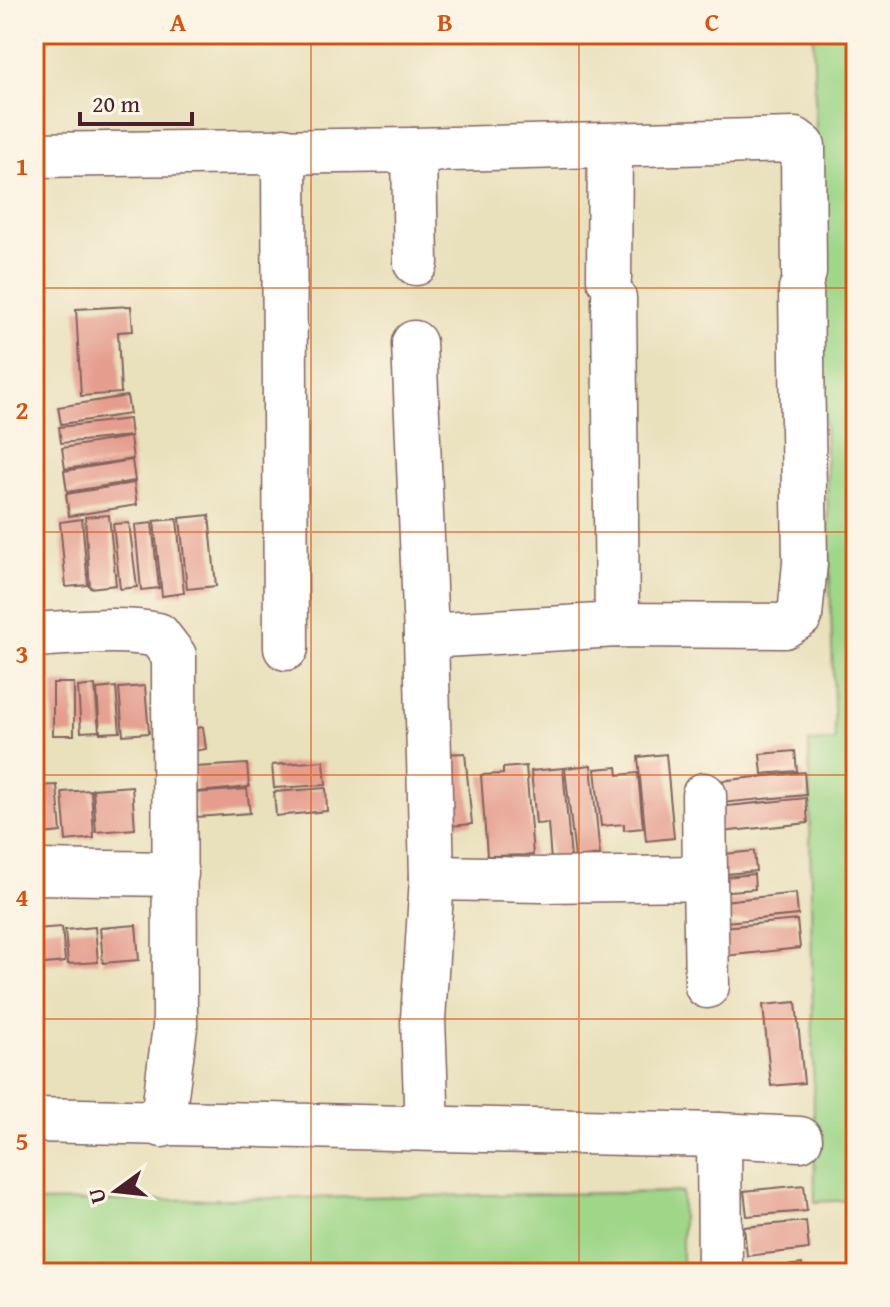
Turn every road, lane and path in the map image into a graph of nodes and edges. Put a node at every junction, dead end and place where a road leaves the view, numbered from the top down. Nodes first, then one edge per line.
1 (610, 146) junction
2 (284, 150) junction
3 (414, 150) junction
4 (34, 155) edge
5 (416, 263) dead end
6 (414, 343) dead end
7 (617, 625) junction
8 (34, 635) edge
9 (426, 636) junction
10 (286, 648) dead end
11 (704, 795) dead end
12 (34, 872) edge
13 (176, 874) junction
14 (432, 878) junction
15 (705, 878) junction
16 (707, 986) dead end
17 (34, 1120) edge
18 (162, 1125) junction
19 (427, 1128) junction
20 (719, 1135) junction
21 (800, 1139) dead end
22 (720, 1273) edge

1 - 3 street
1 - 7 street
1 - 7 street
2 - 3 street
2 - 4 street
2 - 10 street
3 - 5 street
6 - 9 street
7 - 9 street
8 - 13 street
9 - 14 street
11 - 15 street
12 - 13 street
13 - 18 street
14 - 15 street
14 - 19 street
15 - 16 street
17 - 18 street
18 - 19 street
19 - 20 street
20 - 21 street
20 - 22 street

